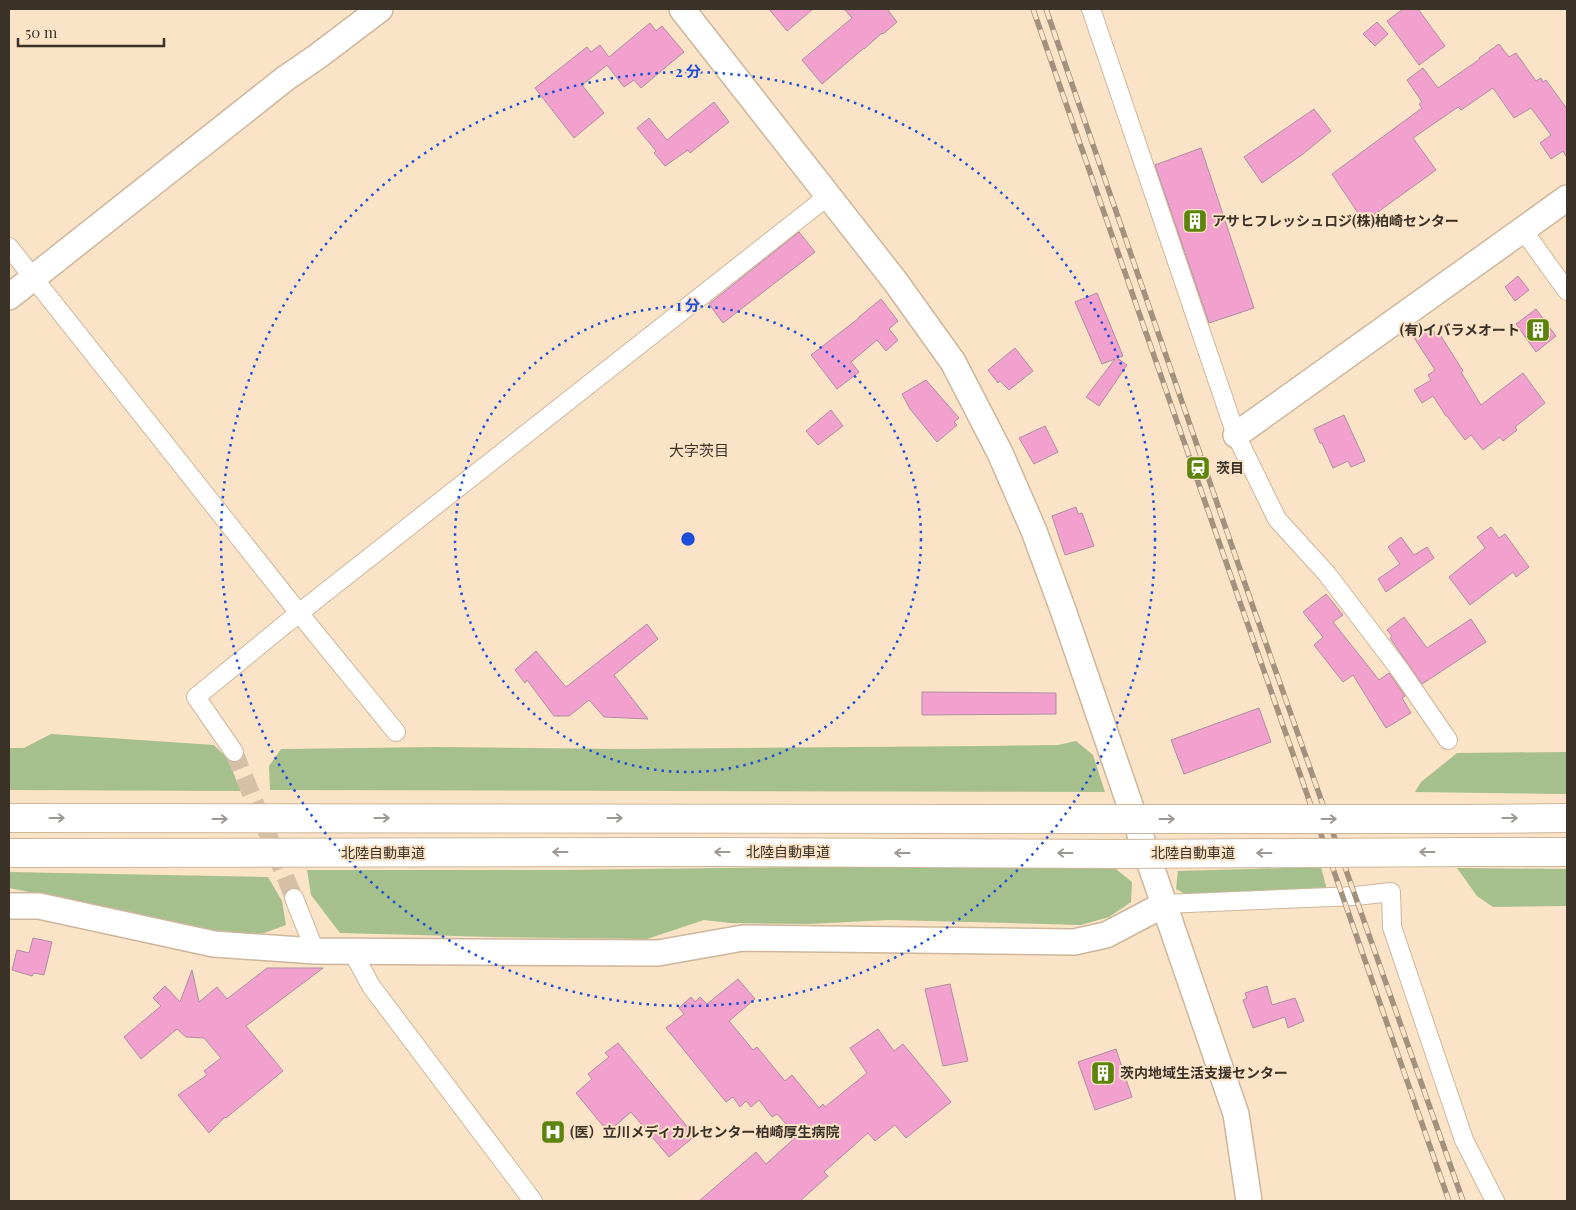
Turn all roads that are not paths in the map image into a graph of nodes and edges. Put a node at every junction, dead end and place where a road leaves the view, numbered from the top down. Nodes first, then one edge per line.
1 (380, 9) edge
2 (682, 9) edge
3 (1091, 9) edge
4 (828, 196) junction
5 (1567, 198) edge
6 (1523, 230) junction
7 (9, 247) edge
8 (32, 278) junction
9 (1567, 292) edge
10 (9, 297) edge
11 (1236, 435) junction
12 (299, 613) junction
13 (396, 732) dead end
14 (1448, 740) dead end
15 (234, 752) tunnel mouth
16 (9, 818) edge
17 (1567, 818) edge
18 (1567, 852) edge
19 (9, 853) edge
20 (294, 898) tunnel mouth
21 (1165, 904) junction
22 (9, 906) edge
23 (315, 951) junction
24 (352, 951) junction
25 (533, 1201) edge
26 (1249, 1201) edge
27 (1496, 1201) edge

1 - 8 street
2 - 4 street
3 - 11 street
4 - 12 street
4 - 21 street
5 - 6 street
6 - 9 street
6 - 11 street
7 - 8 street
8 - 10 street
8 - 12 street
11 - 14 street
12 - 13 street
12 - 15 street
16 -> 17 highway, bridge
18 -> 19 highway, 北陸自動車道, bridge
20 - 23 street
21 - 24 street
21 - 26 street
21 - 27 street
22 - 23 street
23 - 24 street
24 - 25 street

